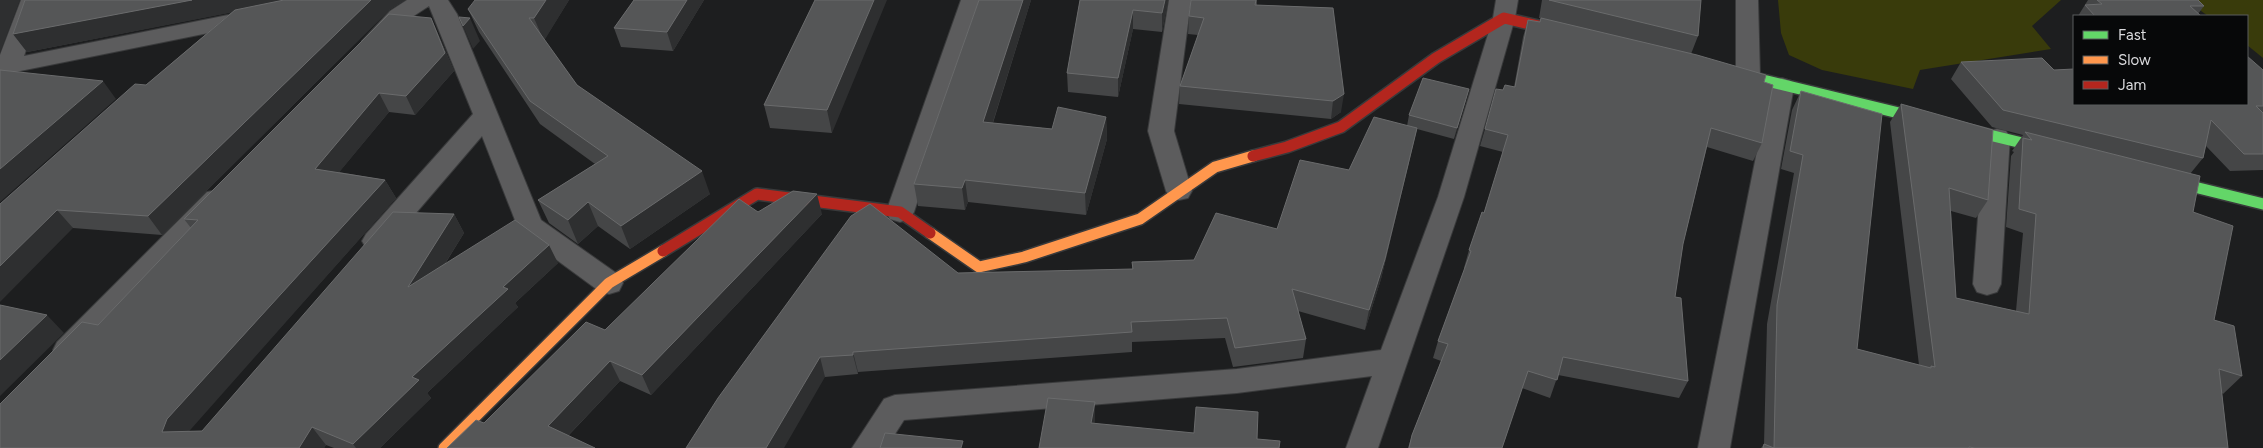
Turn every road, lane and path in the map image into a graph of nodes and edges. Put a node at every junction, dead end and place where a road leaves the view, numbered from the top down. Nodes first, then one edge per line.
1 (32, 0) edge
2 (423, 0) edge
3 (437, 0) edge
4 (972, 0) edge
5 (1180, 0) edge
6 (1748, 0) edge
7 (1506, 9) edge
8 (274, 13) edge
9 (218, 24) junction
10 (1580, 36) edge
11 (181, 57) edge
12 (356, 58) edge
13 (3, 69) edge
14 (1720, 70) edge
15 (1748, 76) junction
16 (1782, 86) junction
17 (486, 115) junction
18 (1997, 137) junction
19 (2064, 154) edge
20 (2149, 175) edge
21 (237, 178) edge
22 (1179, 190) junction
23 (2263, 204) edge
24 (900, 212) junction
25 (357, 263) edge
26 (609, 283) junction
27 (1987, 284) dead end
28 (1393, 361) junction
29 (49, 369) edge
30 (444, 448) edge
31 (868, 448) edge
32 (1362, 448) edge
33 (1714, 448) edge

1 - 13 street
2 - 12 street
3 - 17 street
4 - 24 street
5 - 22 street
6 - 15 street
7 - 10 street
7 - 22 street
7 - 28 street
8 - 9 street
9 - 11 street
9 - 13 street
14 - 15 street
15 - 16 street
16 - 18 street
16 - 33 street
17 - 25 street
17 - 26 street
18 - 19 street
18 - 27 street
20 - 23 street
21 - 29 street
22 - 24 street
24 - 26 street
26 - 30 street
28 - 31 street
28 - 32 street

